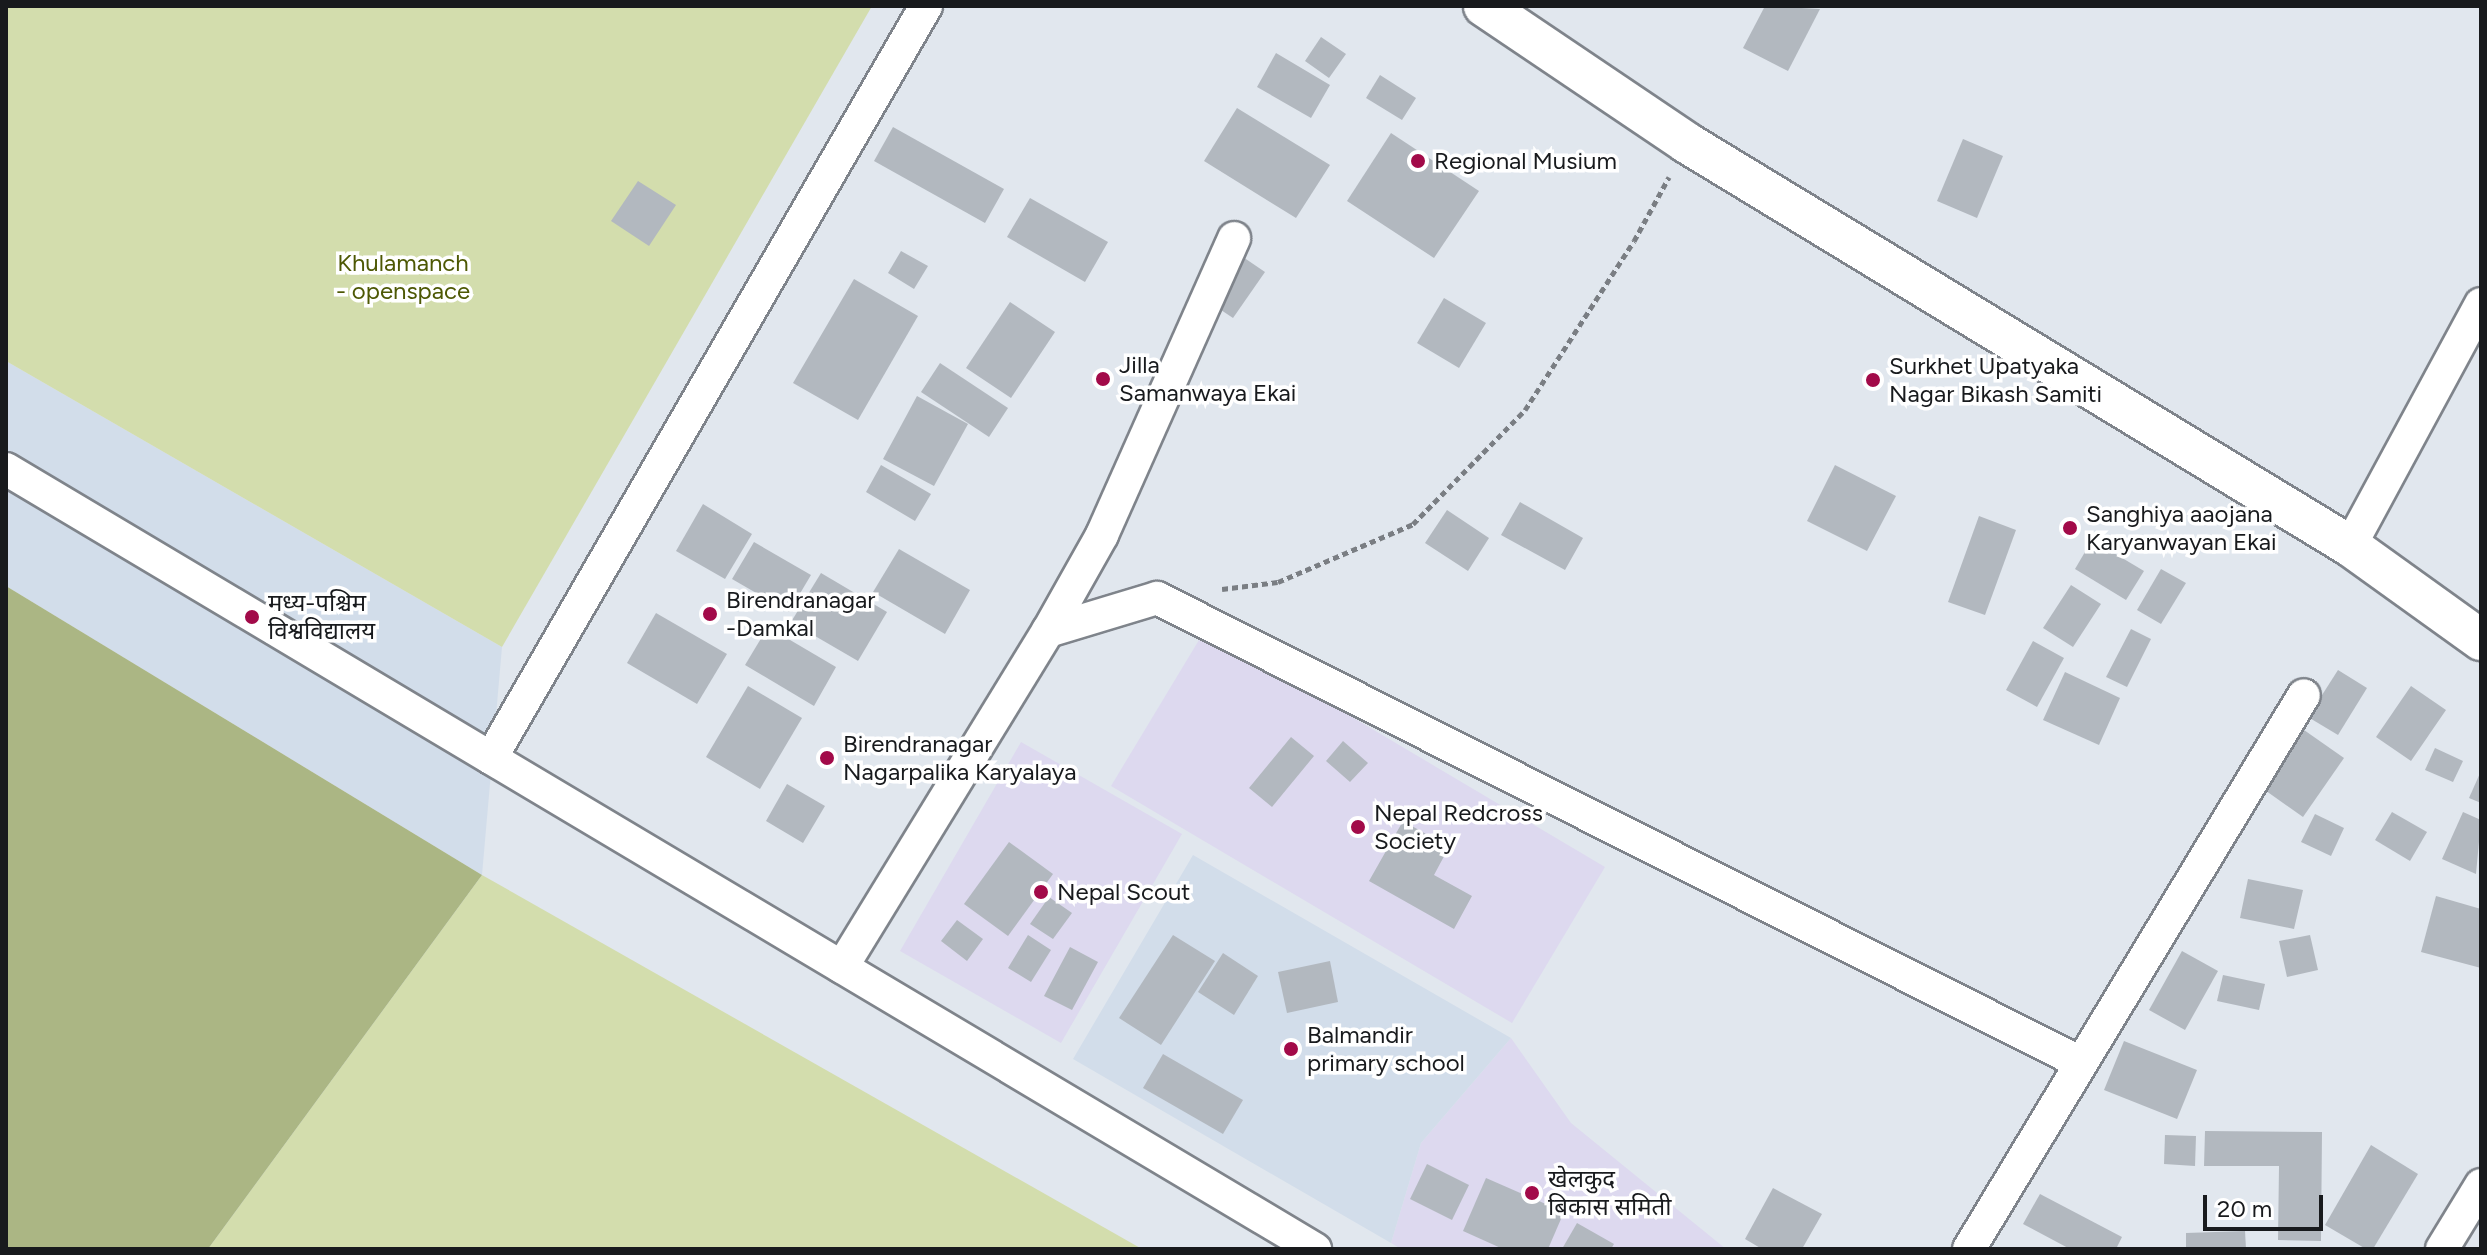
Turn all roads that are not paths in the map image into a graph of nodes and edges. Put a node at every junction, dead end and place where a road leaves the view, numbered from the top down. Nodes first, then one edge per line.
1 (926, 6) edge
2 (1484, 6) edge
3 (1234, 238) dead end
4 (2481, 304) edge
5 (6, 469) edge
6 (2350, 546) junction
7 (1048, 631) junction
8 (2481, 640) edge
9 (2304, 695) dead end
10 (491, 758) junction
11 (842, 967) junction
12 (2081, 1063) junction
13 (2481, 1185) edge
14 (1315, 1249) edge
15 (1969, 1249) edge
16 (2442, 1249) edge

1 - 10 street
2 - 6 street
3 - 7 street
4 - 6 street
5 - 10 street
6 - 8 street
7 - 11 street
7 - 12 street
9 - 12 street
10 - 11 street
11 - 14 street
12 - 15 street
13 - 16 street

